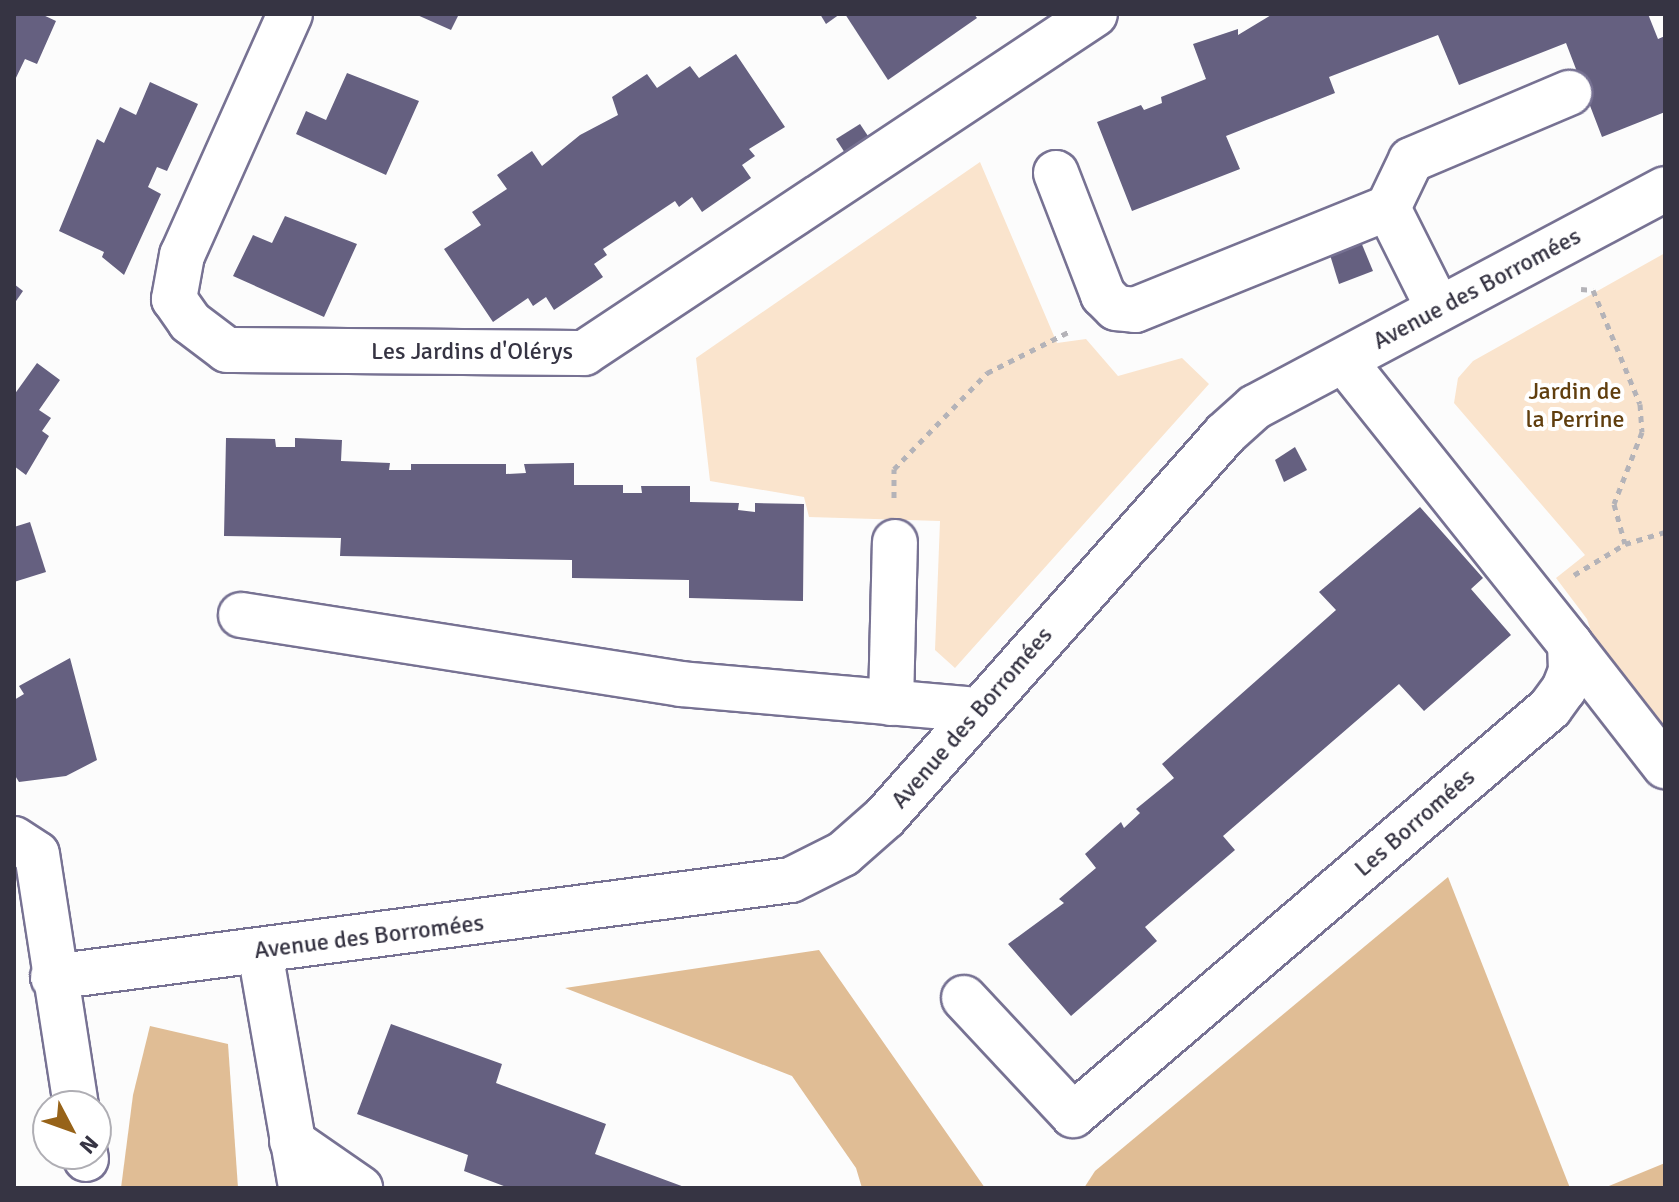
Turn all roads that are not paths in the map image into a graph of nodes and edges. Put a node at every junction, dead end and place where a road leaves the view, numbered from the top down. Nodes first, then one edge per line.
1 (290, 14) edge
2 (1095, 14) edge
3 (1569, 93) dead end
4 (1056, 173) dead end
5 (1665, 189) edge
6 (1388, 208) junction
7 (1438, 308) junction
8 (1344, 361) junction
9 (895, 542) road end
10 (241, 615) dead end
11 (1570, 644) junction
12 (891, 703) junction
13 (978, 710) junction
14 (1665, 766) edge
15 (14, 839) edge
16 (260, 952) junction
17 (53, 977) junction
18 (964, 998) dead end
19 (73, 1090) edge
20 (292, 1141) junction
21 (301, 1188) edge
22 (360, 1188) edge

1 - 2 street, Les Jardins d'Olérys
3 - 6 street
4 - 6 street
5 - 7 street, Avenue des Borromées
6 - 7 street
7 - 8 street, Avenue des Borromées
8 - 11 street
8 - 13 street, Avenue des Borromées
9 - 12 street
10 - 12 street
11 - 14 street
11 - 18 street, Les Borromées
12 - 13 street
13 - 16 street, Avenue des Borromées
15 - 17 street
16 - 17 street, Avenue des Borromées
16 - 20 street
17 - 19 street
20 - 21 street
20 - 22 street

